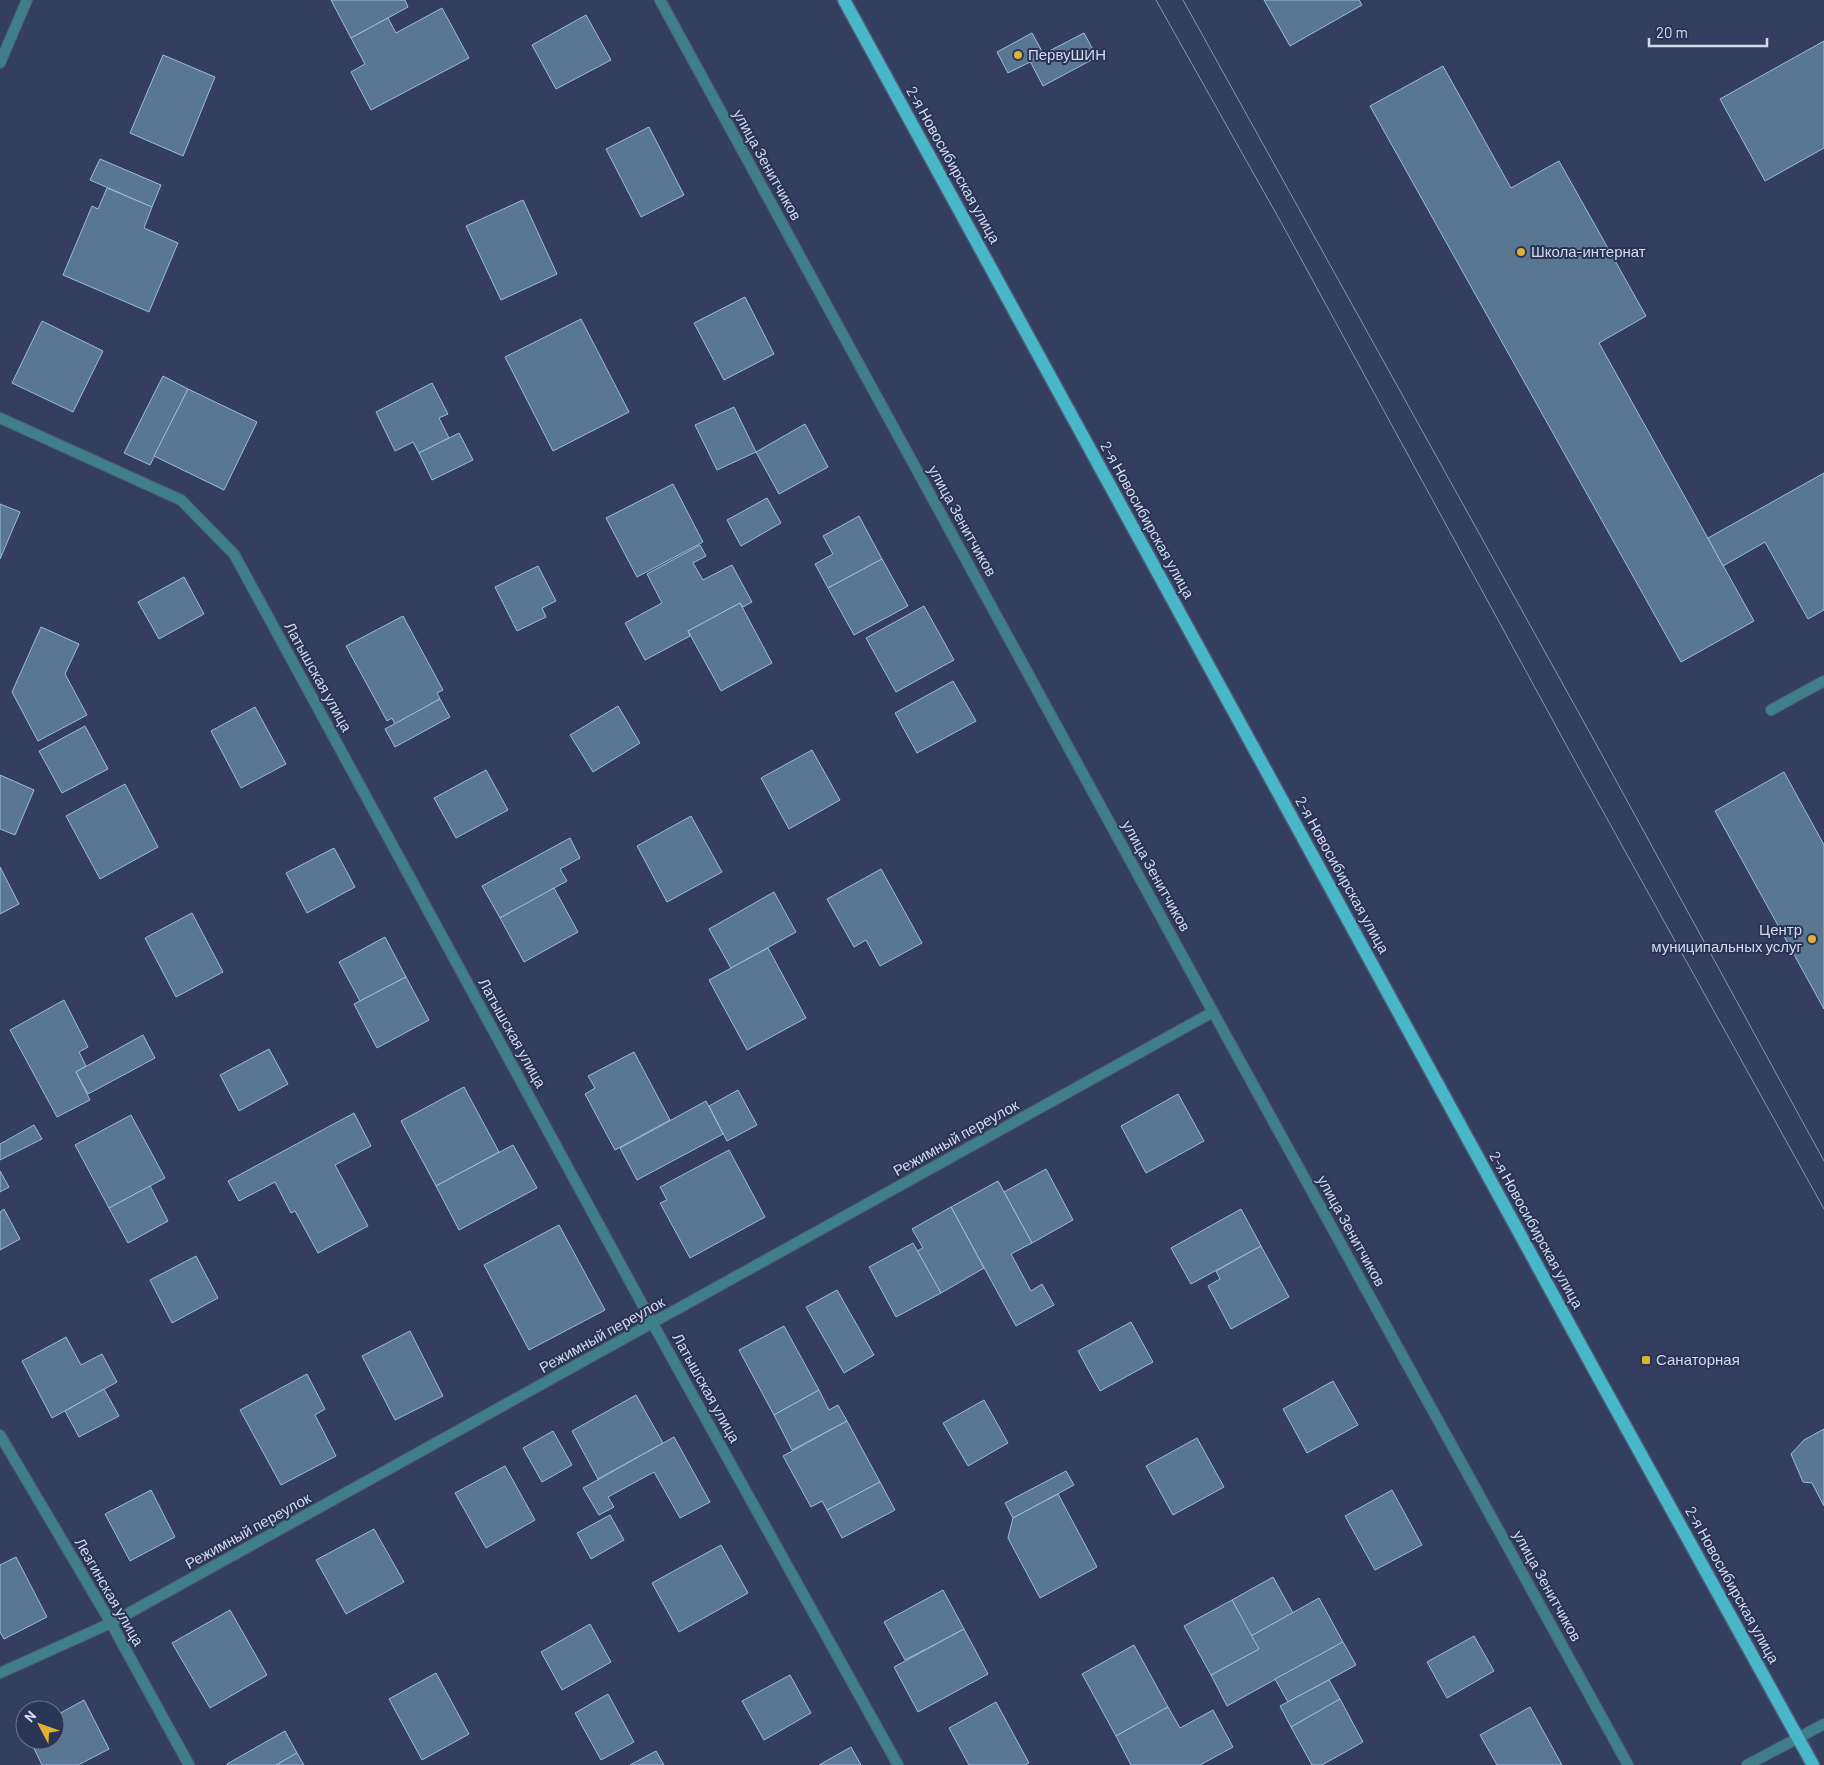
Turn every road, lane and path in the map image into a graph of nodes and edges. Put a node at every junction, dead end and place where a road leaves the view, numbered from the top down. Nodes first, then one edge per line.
1 (28, 0) edge
2 (660, 0) edge
3 (844, 0) edge
4 (0, 63) edge
5 (0, 418) edge
6 (1824, 681) edge
7 (1771, 710) dead end
8 (1213, 1012) junction
9 (653, 1324) junction
10 (0, 1435) edge
11 (111, 1624) junction
12 (0, 1673) edge
13 (1824, 1724) edge
14 (1798, 1738) junction
15 (189, 1765) edge
16 (898, 1765) edge
17 (1628, 1765) edge
18 (1747, 1765) edge
19 (1813, 1765) edge

1 - 4 street
2 - 8 street, улица Зенитчиков
3 - 14 main road, 2-я Новосибирская улица
5 - 9 street, Латышская улица
6 - 7 street
8 - 9 street, Режимный переулок
8 - 17 street, улица Зенитчиков
9 - 11 street, Режимный переулок
9 - 16 street, Латышская улица
10 - 11 street, Лезгинская улица
11 - 12 street, Режимный переулок
11 - 15 street, Лезгинская улица
13 - 14 street
14 - 18 street
14 - 19 main road, 2-я Новосибирская улица

